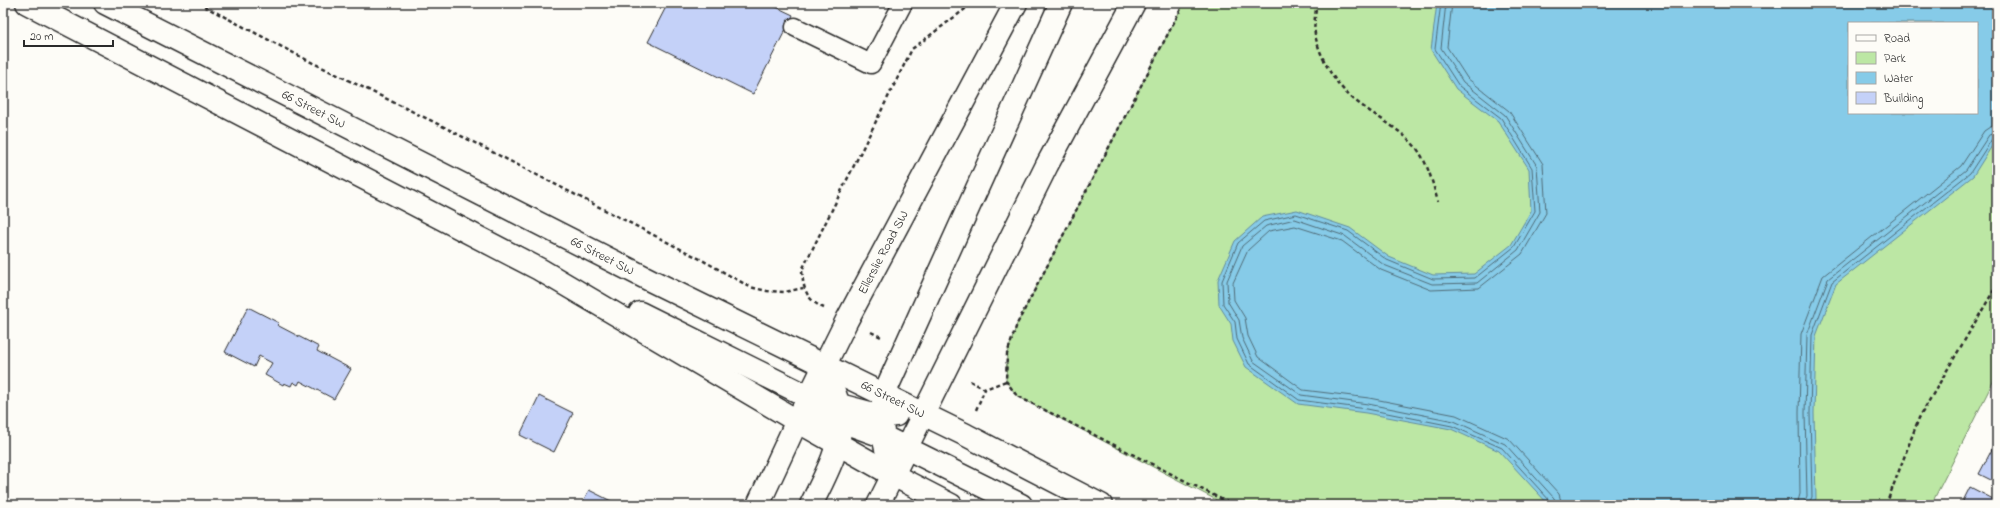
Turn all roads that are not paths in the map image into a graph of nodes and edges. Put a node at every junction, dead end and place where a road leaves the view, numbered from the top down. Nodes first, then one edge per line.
1 (27, 3) edge
2 (105, 3) edge
3 (903, 3) edge
4 (1016, 3) edge
5 (1061, 3) edge
6 (1134, 3) edge
7 (795, 27) dead end
8 (539, 269) junction
9 (824, 366) junction
10 (884, 394) junction
11 (809, 397) junction
12 (839, 413) junction
13 (923, 414) junction
14 (797, 421) junction
15 (881, 426) junction
16 (838, 444) junction
17 (905, 448) junction
18 (892, 475) junction
19 (758, 505) edge
20 (811, 505) edge
21 (878, 505) edge
22 (951, 505) edge
23 (1021, 505) edge
24 (1101, 505) edge

1 - 8 main road
2 - 9 main road, 66 Street SW
3 - 7 lane
4 - 9 main road, Ellerslie Road SW
5 - 10 main road
6 - 13 main road
8 - 11 main road
8 - 14 main road
9 - 10 main road, 66 Street SW
9 - 11 main road, Ellerslie Road SW
9 - 12 main road
10 - 13 main road, 66 Street SW
10 - 15 main road
11 - 12 main road
11 - 14 main road, Ellerslie Road SW
12 - 14 main road
12 - 15 main road
12 - 16 main road
13 - 15 main road
13 - 17 main road
13 - 24 main road, 66 Street SW
14 - 16 main road
14 - 19 main road, Ellerslie Road SW
15 - 17 main road
15 - 18 main road
16 - 18 main road
16 - 20 main road
17 - 18 main road
17 - 23 main road
18 - 21 main road
18 - 22 main road

